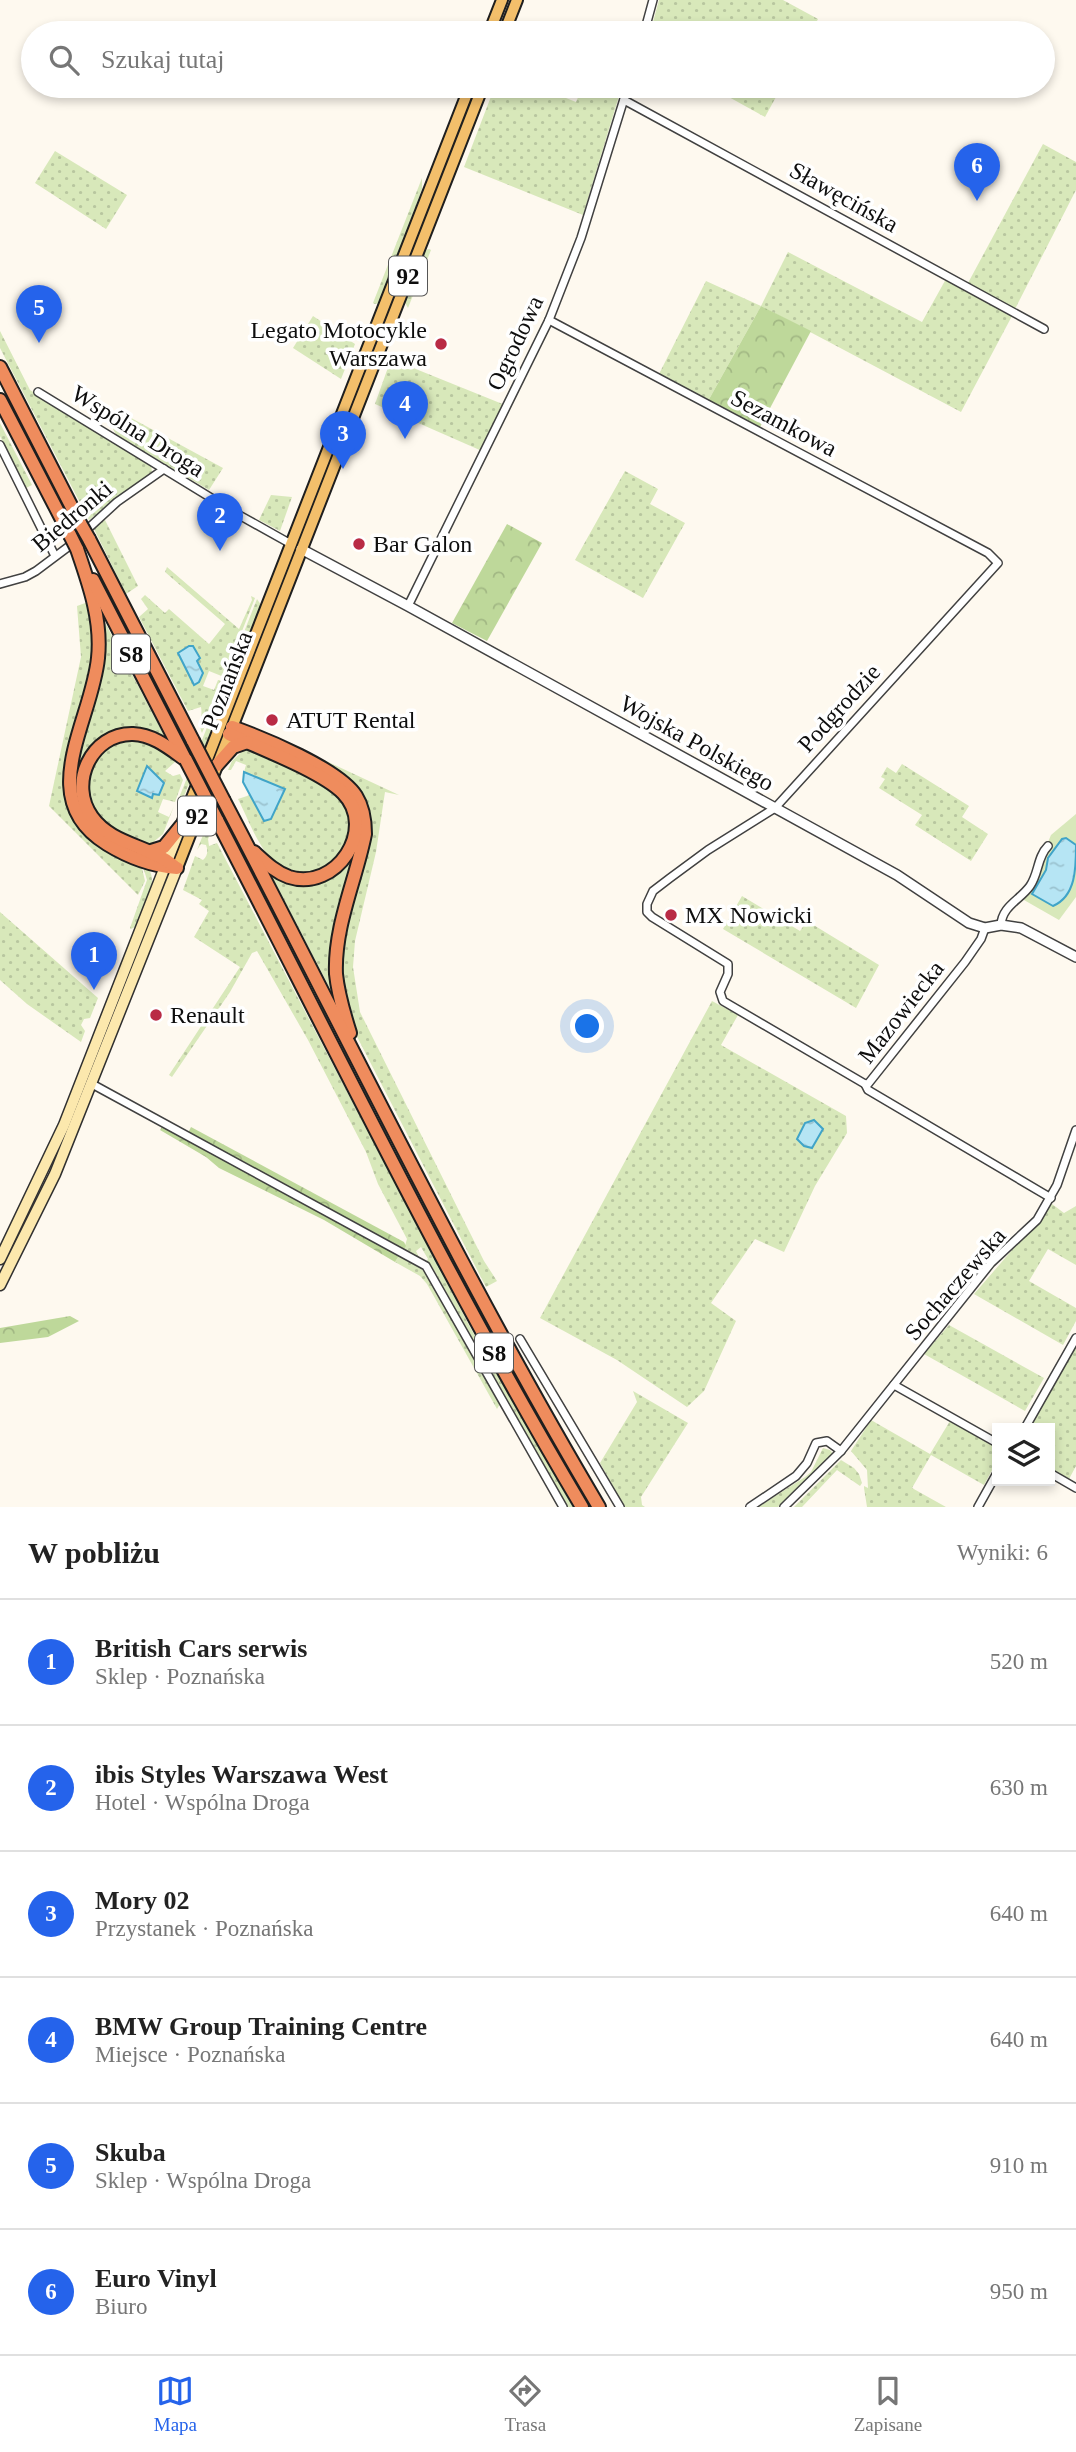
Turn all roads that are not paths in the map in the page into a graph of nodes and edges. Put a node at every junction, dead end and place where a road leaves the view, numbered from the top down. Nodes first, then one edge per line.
1 (502, 0) edge
2 (517, 0) edge
3 (653, 0) edge
4 (494, 21) edge
5 (509, 21) edge
6 (647, 21) edge
7 (465, 98) edge
8 (478, 98) edge
9 (624, 100) joint
10 (549, 320) junction
11 (1044, 329) dead end
12 (0, 368) edge
13 (38, 392) dead end
14 (0, 400) edge
15 (0, 445) edge
16 (164, 469) junction
17 (296, 547) junction
18 (77, 549) junction
19 (55, 556) junction
20 (998, 564) joint
21 (0, 584) edge
22 (408, 606) junction
23 (227, 729) junction
24 (247, 742) junction
25 (186, 760) junction
26 (217, 765) junction
27 (775, 808) junction
28 (181, 826) junction
29 (247, 845) junction
30 (1048, 846) dead end
31 (148, 852) junction
32 (170, 865) junction
33 (1001, 925) junction
34 (985, 928) junction
35 (1076, 957) edge
36 (723, 1001) joint
37 (361, 1067) junction
38 (92, 1084) junction
39 (865, 1084) junction
40 (1076, 1130) edge
41 (1051, 1198) junction
42 (0, 1259) edge
43 (10, 1265) junction
44 (0, 1285) edge
45 (1076, 1338) edge
46 (520, 1339) dead end
47 (894, 1385) junction
48 (1028, 1423) edge
49 (992, 1440) edge
50 (841, 1451) junction
51 (1055, 1476) edge
52 (992, 1482) edge
53 (1076, 1488) edge
54 (563, 1507) edge
55 (582, 1507) edge
56 (599, 1507) edge
57 (620, 1507) edge
58 (750, 1507) edge
59 (784, 1507) edge
60 (978, 1507) edge

1 - 4 main road
2 - 5 main road
3 - 6 street
7 - 17 main road, Poznańska / 92
8 - 17 main road, Poznańska / 92
9 - 10 street, Ogrodowa
9 - 11 street, Sławęcińska
10 - 20 street, Sezamkowa
10 - 22 street, Ogrodowa
12 - 29 highway, S8, bridge
13 - 16 street, Wspólna Droga
14 - 18 highway, S8, bridge
15 - 19 street
16 - 17 street, Wspólna Droga
16 - 19 street, Biedronki
17 - 22 street, Wojska Polskiego
17 - 23 main road, Poznańska / 92
18 - 25 highway, S8
18 - 32 highway
19 - 21 street, Biedronki
20 - 27 street, Podgrodzie
22 - 27 street, Wojska Polskiego
23 - 24 highway
23 - 26 main road, Poznańska / 92
23 - 28 main road, Poznańska / 92
23 - 37 highway
24 - 26 highway
24 - 29 highway
25 - 31 highway
25 - 55 highway, S8, bridge
26 - 32 main road, Poznańska / 92
27 - 34 street, Wojska Polskiego
27 - 36 street, Podgrodzie
28 - 31 highway
28 - 32 main road, Poznańska
29 - 37 highway, S8
30 - 33 street
31 - 32 highway
32 - 38 main road, Poznańska
32 - 42 main road, Poznańska
33 - 34 street
33 - 35 street
34 - 39 street, Mazowiecka
36 - 39 street, Mazowiecka
37 - 56 highway, S8
38 - 43 main road, Poznańska
38 - 54 street
39 - 41 street
40 - 41 street, Sochaczewska
41 - 47 street, Sochaczewska
42 - 43 street
43 - 44 main road, Poznańska
45 - 48 street
46 - 57 street
47 - 49 street
47 - 50 street, Sochaczewska
50 - 58 street
50 - 59 street, Sochaczewska
51 - 53 street
52 - 60 street

